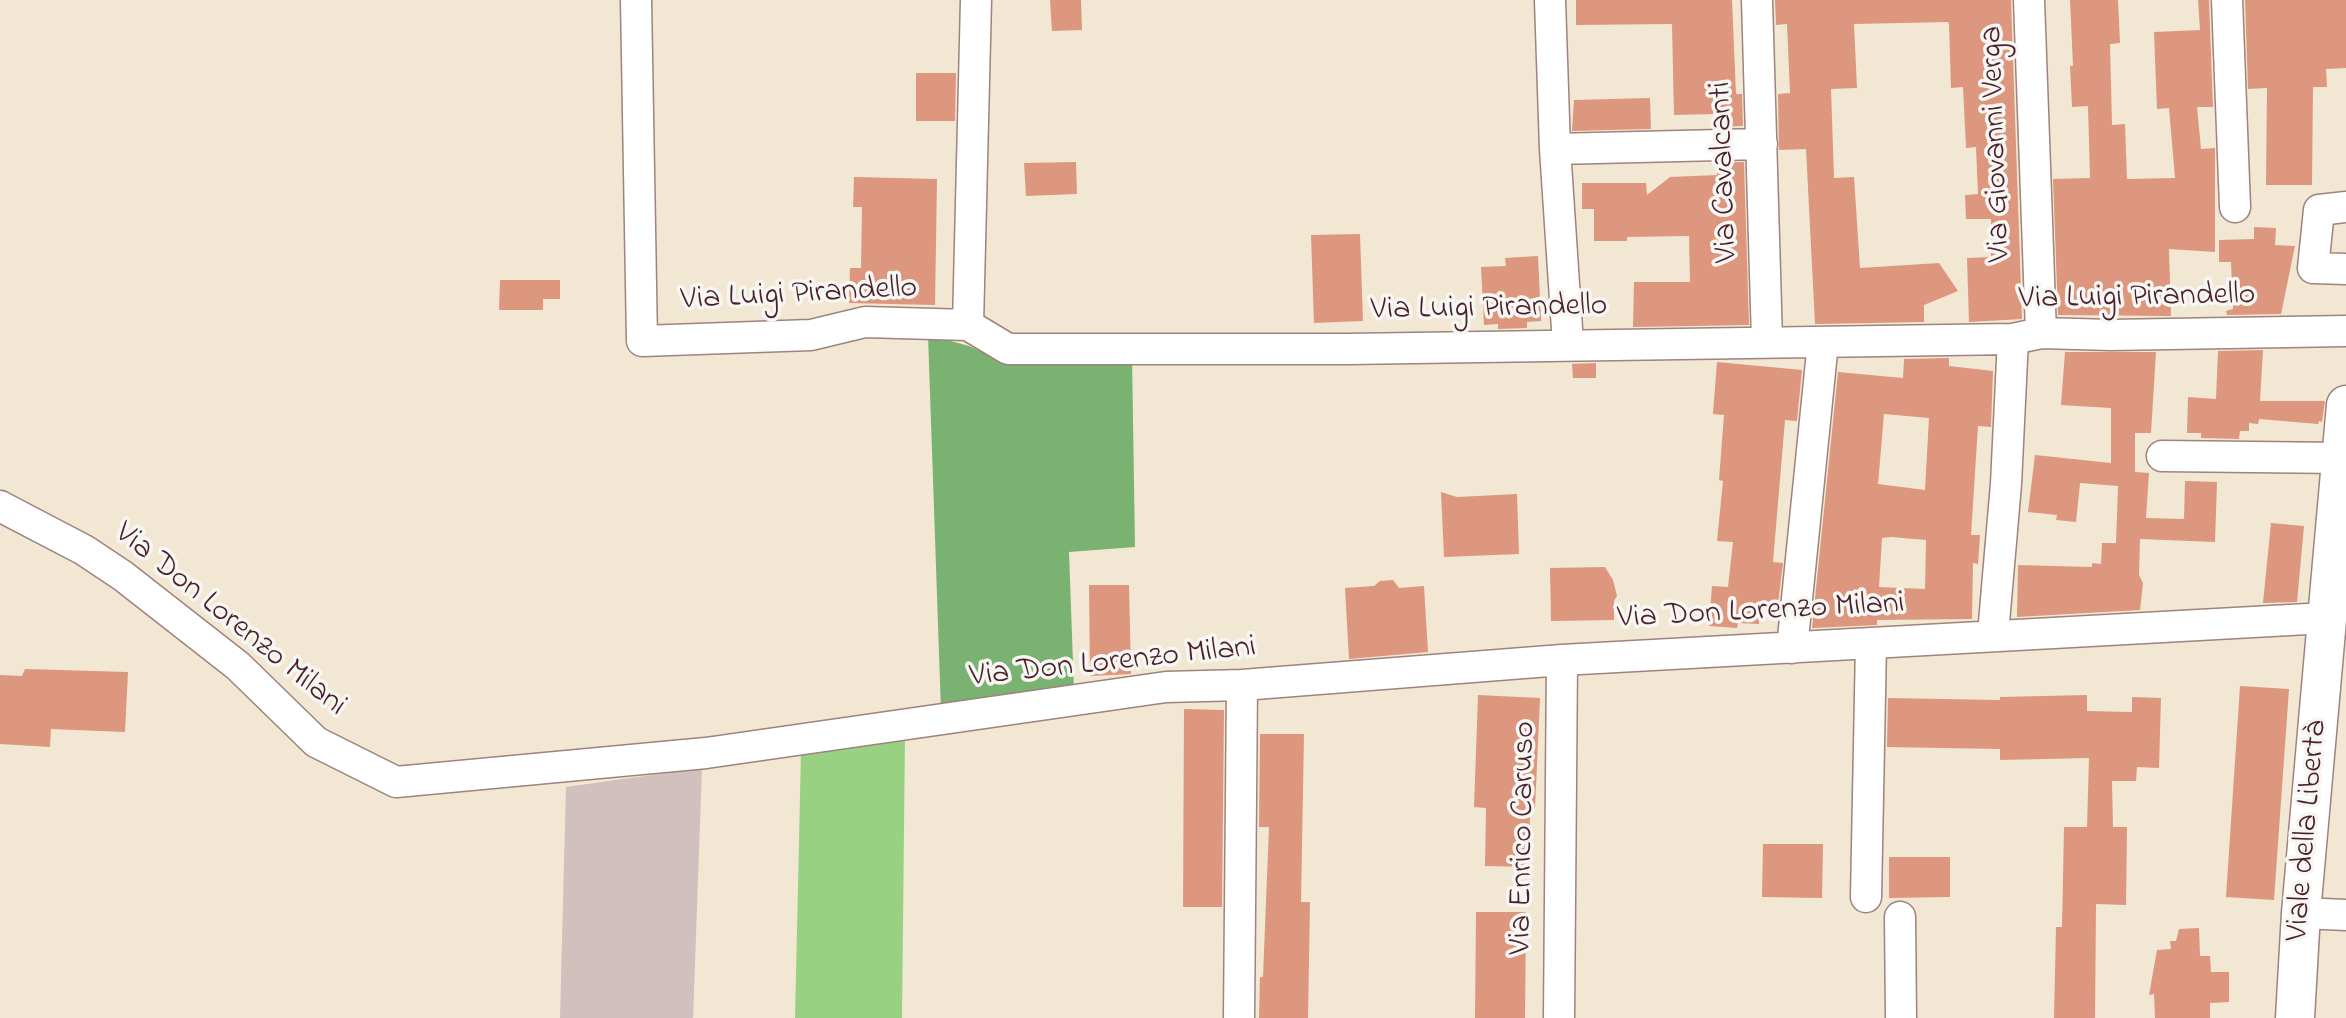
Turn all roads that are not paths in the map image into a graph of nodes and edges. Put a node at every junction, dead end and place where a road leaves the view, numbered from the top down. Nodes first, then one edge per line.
1 (636, 0) edge
2 (976, 0) edge
3 (1550, 0) edge
4 (1757, 0) edge
5 (2029, 0) edge
6 (2227, 0) edge
7 (1762, 144) junction
8 (1555, 149) junction
9 (2235, 207) dead end
10 (2346, 207) edge
11 (2346, 269) edge
12 (968, 325) junction
13 (2346, 331) edge
14 (2027, 336) junction
15 (1767, 341) junction
16 (1823, 342) junction
17 (1568, 344) junction
18 (2346, 405) edge
19 (2162, 456) dead end
20 (2342, 458) junction
21 (0, 506) edge
22 (2334, 601) edge
23 (1993, 634) junction
24 (1871, 644) junction
25 (1792, 648) junction
26 (2335, 658) edge
27 (1562, 660) junction
28 (1242, 685) junction
29 (1866, 897) dead end
30 (2301, 913) junction
31 (2346, 915) edge
32 (1900, 917) dead end
33 (1239, 1018) edge
34 (1559, 1018) edge
35 (1901, 1018) edge
36 (2295, 1018) edge

1 - 12 street, Via Luigi Pirandello
2 - 12 street
3 - 8 street
4 - 7 street, Via Cavalcanti
5 - 14 street, Via Giovanni Verga
6 - 9 street
7 - 8 street
7 - 15 street, Via Cavalcanti
8 - 17 street
10 - 11 street
12 - 17 street, Via Luigi Pirandello
13 - 14 street, Via Luigi Pirandello
14 - 16 street, Via Luigi Pirandello
14 - 23 street, Via Giovanni Verga
15 - 16 street, Via Luigi Pirandello
15 - 17 street, Via Luigi Pirandello
16 - 25 street
18 - 20 main road, Viale della Libertà
19 - 20 street
20 - 22 main road, Viale della Libertà
21 - 28 street, Via Don Lorenzo Milani
22 - 23 street, Via Don Lorenzo Milani
22 - 26 main road, Viale della Libertà
23 - 24 street, Via Don Lorenzo Milani
24 - 25 street, Via Don Lorenzo Milani
24 - 29 street
25 - 27 street, Via Don Lorenzo Milani
26 - 30 main road, Viale della Libertà
27 - 28 street, Via Don Lorenzo Milani
27 - 34 street, Via Enrico Caruso
28 - 33 street
30 - 31 street
30 - 36 main road, Viale della Libertà
32 - 35 street

